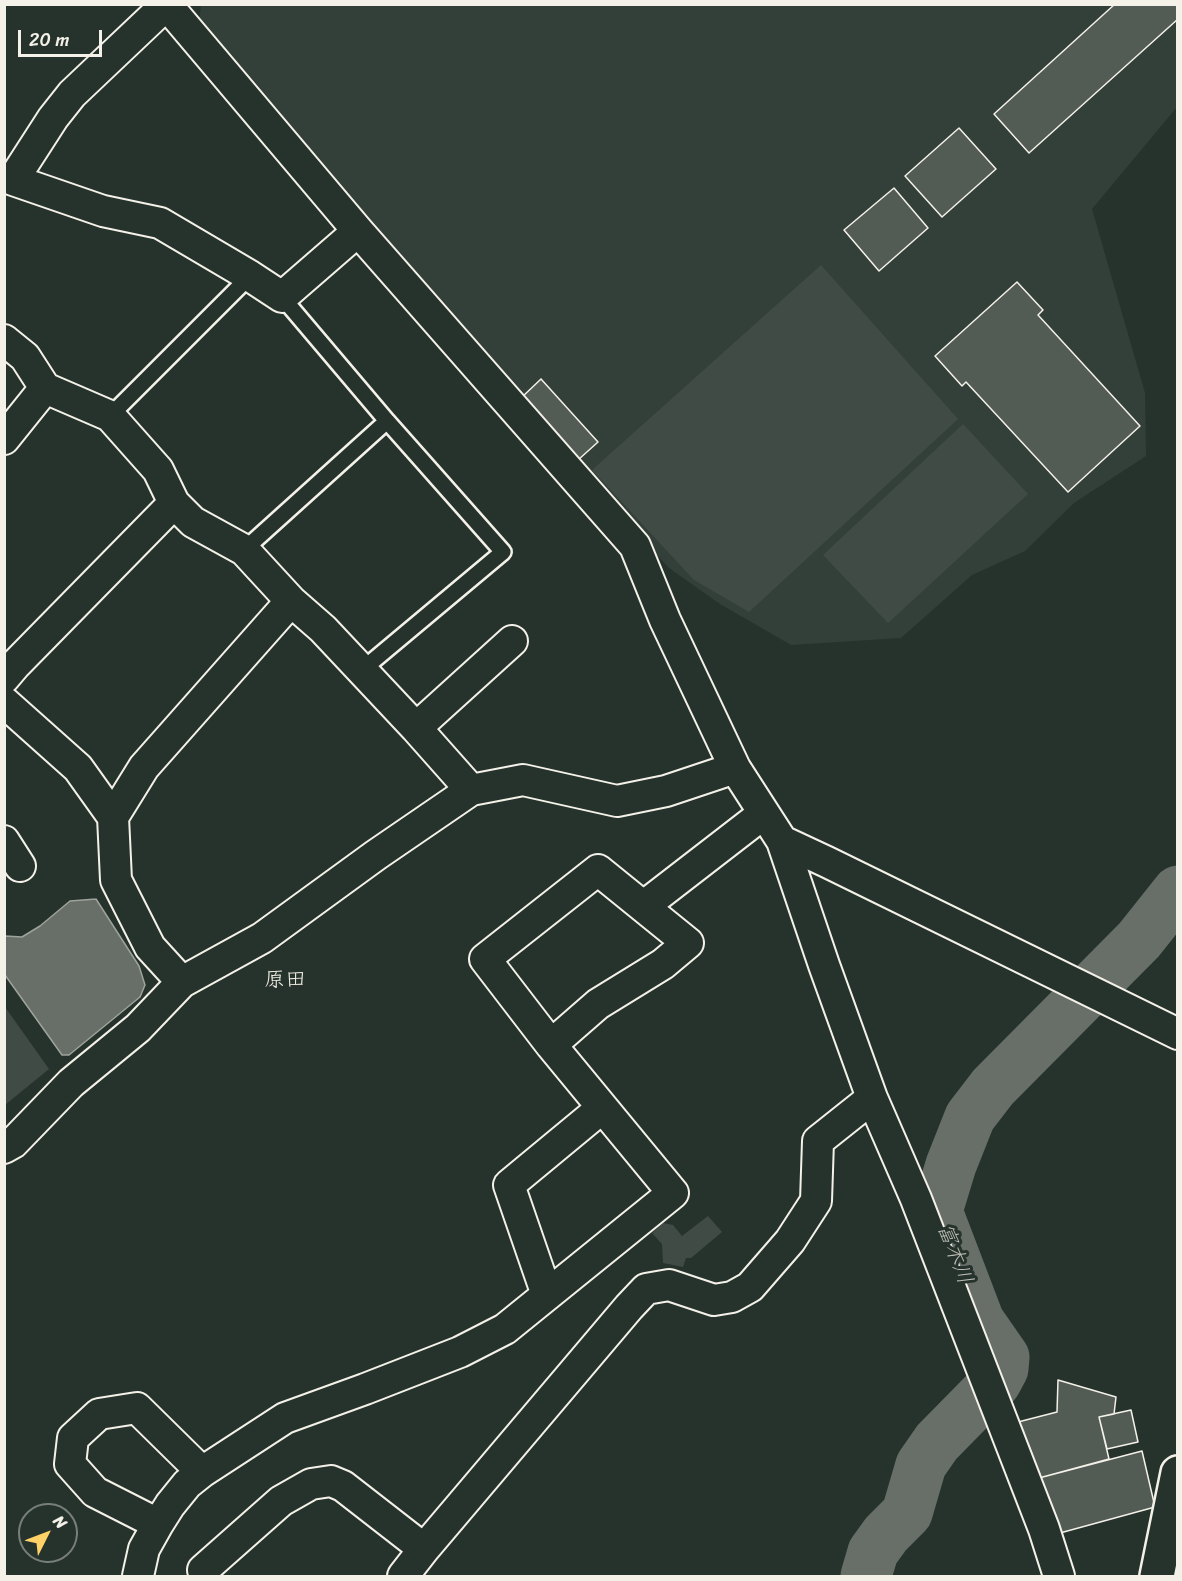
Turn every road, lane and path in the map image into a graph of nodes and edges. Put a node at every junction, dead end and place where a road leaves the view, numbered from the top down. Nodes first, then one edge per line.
1 (166, 5) edge
2 (9, 179) edge
3 (358, 231) junction
4 (249, 276) junction
5 (282, 297) junction
6 (4, 340) edge
7 (45, 388) junction
8 (110, 416) junction
9 (387, 421) junction
10 (4, 439) edge
11 (174, 503) junction
12 (244, 550) junction
13 (291, 601) junction
14 (512, 641) dead end
15 (362, 670) junction
16 (4, 678) edge
17 (7, 708) edge
18 (416, 728) junction
19 (735, 768) junction
20 (471, 790) junction
21 (763, 814) junction
22 (113, 817) junction
23 (782, 842) junction
24 (644, 906) junction
25 (182, 982) junction
26 (1178, 1034) edge
27 (551, 1045) junction
28 (872, 1098) junction
29 (602, 1108) junction
30 (4, 1148) edge
31 (547, 1295) junction
32 (202, 1472) junction
33 (1178, 1473) edge
34 (158, 1524) junction
35 (424, 1549) junction
36 (203, 1570) dead end
37 (138, 1576) edge
38 (403, 1576) edge
39 (1059, 1576) edge
40 (1157, 1576) edge

1 - 2 street
1 - 3 street
2 - 4 street
3 - 5 street
3 - 19 street
4 - 5 street
4 - 8 lane
5 - 9 lane
6 - 7 street
7 - 8 street
7 - 10 street
8 - 11 street
9 - 12 lane
9 - 15 lane
11 - 12 street
11 - 16 street
12 - 13 street
13 - 15 street
13 - 22 street
14 - 18 street
15 - 18 street
17 - 22 street
18 - 20 street
19 - 20 street
19 - 21 street
20 - 25 street
21 - 23 street
21 - 24 street
22 - 25 street
23 - 26 street
23 - 28 street
24 - 27 street
24 - 27 street
25 - 30 street
27 - 29 street
28 - 35 street
28 - 39 street
29 - 31 street
29 - 31 street
31 - 32 street
32 - 34 street
32 - 34 street
33 - 40 street
34 - 37 street
35 - 36 street
35 - 38 street

